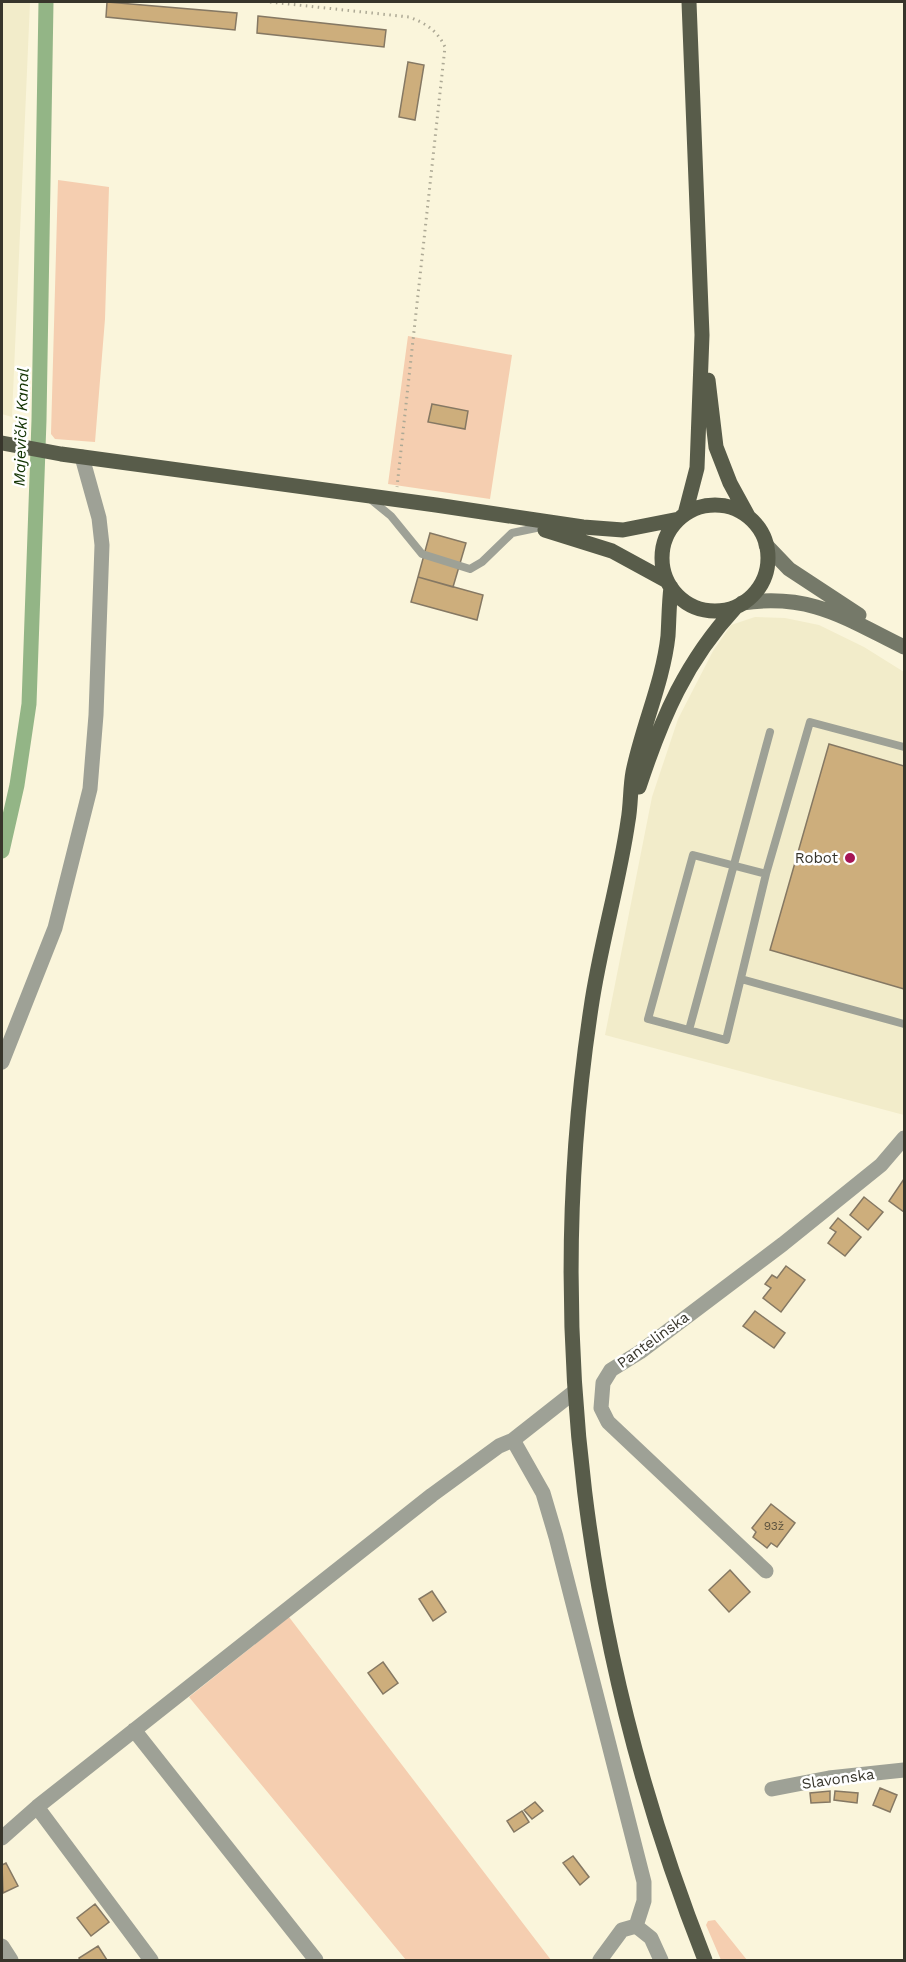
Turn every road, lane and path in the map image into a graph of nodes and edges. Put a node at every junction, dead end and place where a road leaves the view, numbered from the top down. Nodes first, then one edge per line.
1 (270, 2) edge
2 (689, 2) edge
3 (702, 335) junction
4 (8, 445) edge
5 (82, 457) junction
6 (364, 495) junction
7 (396, 499) junction
8 (493, 515) junction
9 (682, 516) junction
10 (750, 518) junction
11 (536, 528) junction
12 (766, 545) junction
13 (669, 584) junction
14 (739, 605) junction
15 (904, 646) edge
16 (770, 732) dead end
17 (904, 747) edge
18 (628, 821) junction
19 (732, 866) junction
20 (766, 874) junction
21 (741, 979) junction
22 (904, 1023) edge
23 (689, 1030) junction
24 (2, 1062) edge
25 (904, 1137) edge
26 (574, 1392) junction
27 (513, 1440) junction
28 (766, 1571) dead end
29 (134, 1730) junction
30 (904, 1770) edge
31 (772, 1789) dead end
32 (38, 1807) junction
33 (2, 1838) edge
34 (636, 1926) junction
35 (2, 1946) edge
36 (11, 1960) edge
37 (151, 1960) edge
38 (316, 1960) edge
39 (600, 1960) edge
40 (661, 1960) edge
41 (705, 1960) edge

1 - 7 path
2 - 3 main road
3 - 9 main road
3 - 10 main road
4 - 5 main road
5 - 6 main road
5 - 24 street
6 - 7 main road
6 - 11 lane
7 - 8 main road
8 - 9 main road
8 - 11 main road
9 - 10 main road
9 - 13 main road
10 - 12 main road
11 - 13 main road
12 - 14 main road
12 - 15 main road
13 - 14 main road
13 - 18 main road
14 - 15 main road
14 - 18 main road
16 - 19 lane
17 - 20 lane
18 - 26 main road
19 - 20 lane
19 - 23 lane
19 - 23 lane
20 - 21 lane
21 - 22 lane
21 - 23 lane
25 - 28 street, Pantelinska
26 - 27 street
26 - 41 main road
27 - 29 street
27 - 34 street
29 - 32 street
29 - 38 street
30 - 31 street, Slavonska
32 - 33 street
32 - 37 street
34 - 39 street
34 - 40 street
35 - 36 street

